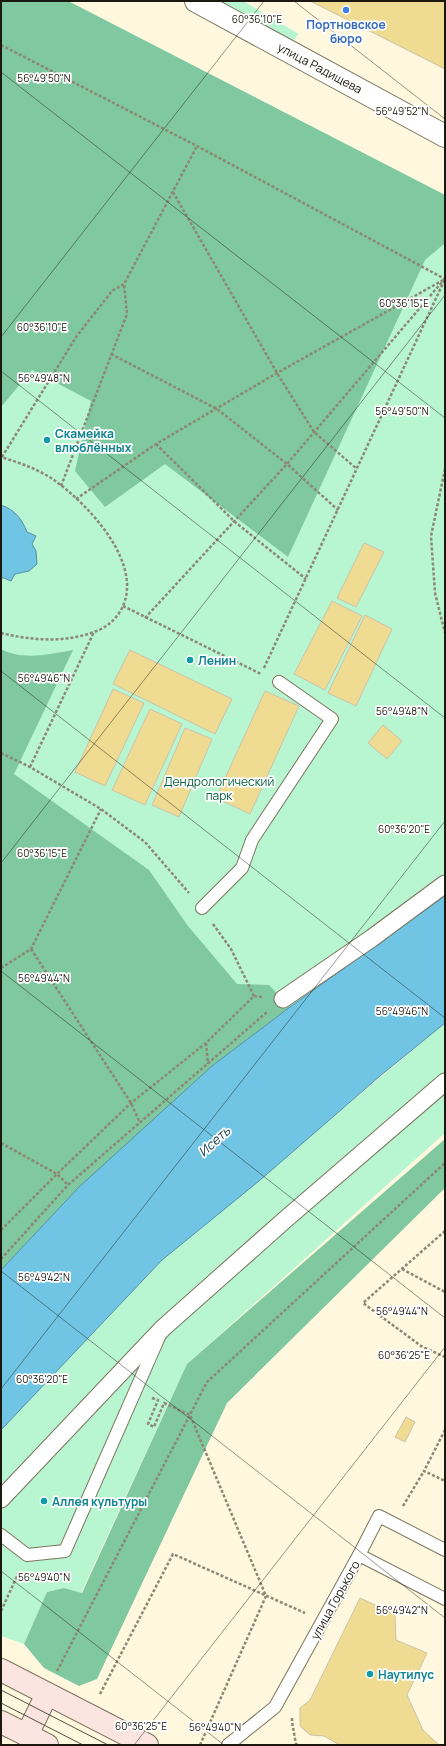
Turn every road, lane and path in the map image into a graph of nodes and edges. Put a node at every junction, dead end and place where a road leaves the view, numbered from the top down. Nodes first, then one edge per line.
1 (196, 1) edge
2 (1, 45) edge
3 (445, 136) edge
4 (198, 146) junction
5 (173, 192) junction
6 (445, 279) edge
7 (124, 284) junction
8 (111, 354) junction
9 (277, 373) junction
10 (217, 409) junction
11 (314, 432) junction
12 (156, 444) junction
13 (1, 457) edge
14 (287, 464) junction
15 (357, 469) junction
16 (445, 469) edge
17 (61, 486) junction
18 (76, 499) junction
19 (338, 510) junction
20 (235, 522) junction
21 (306, 579) junction
22 (123, 606) junction
23 (145, 618) junction
24 (94, 632) junction
25 (1, 633) edge
26 (445, 633) edge
27 (261, 674) junction
28 (279, 682) joint
29 (1, 753) edge
30 (30, 767) junction
31 (101, 809) junction
32 (445, 884) edge
33 (202, 908) junction
34 (31, 949) junction
35 (1, 968) edge
36 (254, 996) junction
37 (283, 999) junction
38 (206, 1043) junction
39 (208, 1064) junction
40 (445, 1082) edge
41 (131, 1103) junction
42 (140, 1123) junction
43 (1, 1143) edge
44 (445, 1163) edge
45 (57, 1174) junction
46 (68, 1185) junction
47 (1, 1230) edge
48 (445, 1231) edge
49 (1, 1259) edge
50 (402, 1269) junction
51 (445, 1292) edge
52 (163, 1328) junction
53 (445, 1357) edge
54 (150, 1404) dead end
55 (190, 1415) junction
56 (445, 1430) edge
57 (424, 1471) junction
58 (445, 1481) edge
59 (1, 1499) edge
60 (400, 1512) dead end
61 (1, 1535) edge
62 (445, 1550) edge
63 (27, 1555) junction
64 (359, 1555) junction
65 (266, 1596) junction
66 (445, 1599) edge
67 (1, 1611) edge
68 (323, 1622) junction
69 (1, 1670) edge
70 (56, 1674) dead end
71 (47, 1694) junction
72 (99, 1696) dead end
73 (293, 1716) dead end
74 (1, 1722) edge
75 (27, 1735) junction
76 (47, 1745) edge
77 (146, 1745) edge
78 (200, 1745) edge
79 (228, 1745) edge
80 (298, 1745) edge

1 - 3 street, улица Радищева
2 - 4 path
4 - 5 path
4 - 6 path
5 - 7 path
5 - 9 path
6 - 9 path
6 - 11 path
6 - 15 path
7 - 8 path
7 - 13 path
8 - 10 path
8 - 17 path
9 - 10 path
9 - 11 path
10 - 12 path
10 - 14 path
11 - 14 path
11 - 15 path
12 - 18 path
12 - 20 path
13 - 17 path
14 - 19 path
14 - 20 path
15 - 19 path
16 - 26 path
17 - 18 path
18 - 22 path
19 - 21 path
20 - 21 path
20 - 23 path
21 - 27 path
22 - 23 path
22 - 24 path
23 - 27 path
24 - 25 path
24 - 30 path
27 - 28 path
28 - 33 lane
29 - 30 path
30 - 31 path
31 - 33 path
31 - 34 path
32 - 37 street
33 - 36 path
34 - 35 path
34 - 41 path
36 - 37 path
36 - 38 path
37 - 39 path
38 - 39 path
38 - 41 path
39 - 42 path
40 - 52 street
41 - 42 path
41 - 45 path
42 - 46 path
43 - 45 path
44 - 55 path
45 - 46 path
45 - 47 path
46 - 49 path
48 - 50 path
50 - 51 path
50 - 53 path
52 - 59 street
52 - 63 lane
54 - 55 path
55 - 65 path
55 - 70 path
56 - 57 path
57 - 58 path
57 - 60 path
61 - 63 lane
62 - 64 lane
63 - 67 path
64 - 66 lane, улица Горького
64 - 68 lane, улица Горького
65 - 68 path
65 - 72 path
65 - 78 path
68 - 79 lane, улица Горького
69 - 71 main road
71 - 75 main road
71 - 77 main road
73 - 80 path
74 - 75 main road
75 - 76 main road

